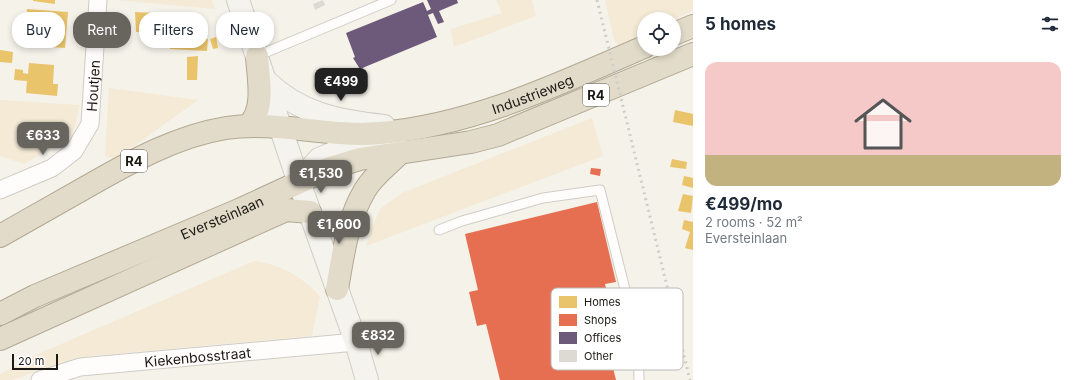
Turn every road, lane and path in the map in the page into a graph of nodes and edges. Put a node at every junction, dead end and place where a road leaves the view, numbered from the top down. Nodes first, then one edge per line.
1 (98, 0) edge
2 (238, 0) edge
3 (391, 0) edge
4 (693, 26) edge
5 (681, 31) edge
6 (637, 50) edge
7 (693, 54) edge
8 (256, 56) junction
9 (265, 80) junction
10 (248, 126) junction
11 (280, 128) junction
12 (414, 129) junction
13 (498, 134) joint
14 (399, 154) junction
15 (299, 182) junction
16 (0, 190) edge
17 (310, 212) junction
18 (439, 230) dead end
19 (0, 236) edge
20 (625, 288) edge
21 (337, 289) junction
22 (0, 314) edge
23 (0, 339) edge
24 (356, 342) junction
25 (639, 370) edge
26 (40, 380) edge
27 (367, 380) edge
28 (639, 380) edge

1 - 16 street, Houtjen
2 - 8 main road
3 - 8 lane
4 - 5 highway
6 - 12 highway, Industrieweg / R4
7 - 13 highway, Industrieweg / R4
8 - 9 main road
8 - 10 highway
9 - 11 main road
9 - 12 main road
10 - 11 highway, R4
10 - 19 highway, R4
11 - 12 highway, R4
11 - 15 main road
12 - 15 main road
13 - 14 highway, Eversteinlaan / R4
14 - 15 highway, Eversteinlaan / R4
14 - 21 highway
15 - 17 main road
15 - 22 highway, Eversteinlaan / R4
17 - 21 main road
17 - 23 highway
18 - 20 lane
21 - 24 main road
24 - 26 street, Kiekenbosstraat
24 - 27 main road
25 - 28 lane

